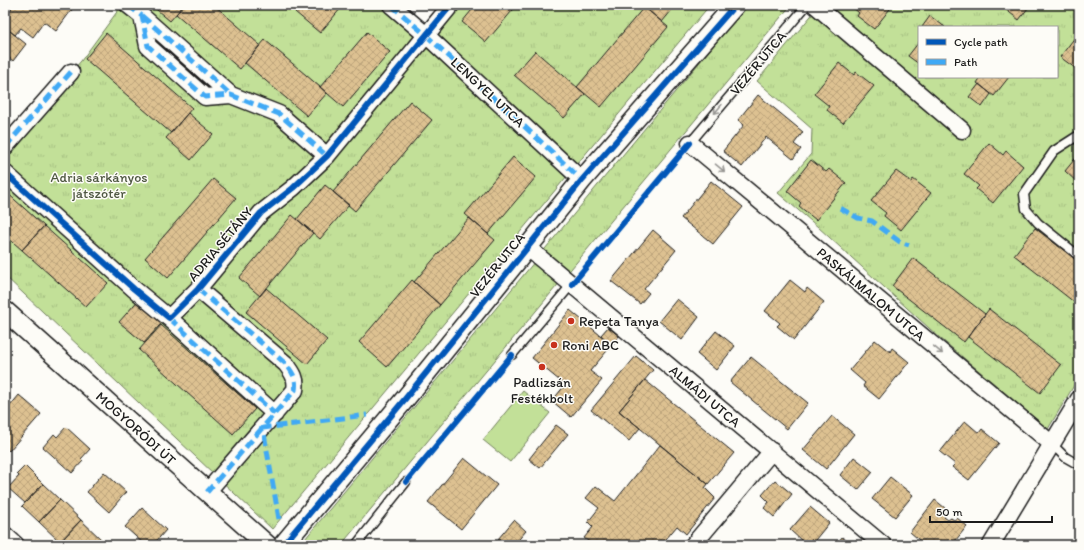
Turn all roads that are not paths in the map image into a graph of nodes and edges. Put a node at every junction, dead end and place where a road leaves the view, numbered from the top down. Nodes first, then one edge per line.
1 (128, 5) edge
2 (391, 5) edge
3 (451, 5) edge
4 (735, 5) edge
5 (807, 5) edge
6 (815, 5) edge
7 (426, 35) junction
8 (72, 72) dead end
9 (962, 130) dead end
10 (1079, 135) edge
11 (690, 143) joint
12 (5, 147) edge
13 (327, 156) junction
14 (5, 173) edge
15 (582, 180) junction
16 (527, 247) junction
17 (1079, 256) edge
18 (572, 284) junction
19 (198, 289) junction
20 (5, 311) edge
21 (169, 318) junction
22 (512, 355) dead end
23 (1079, 399) edge
24 (275, 414) junction
25 (1052, 444) junction
26 (772, 451) junction
27 (1079, 465) edge
28 (406, 482) dead end
29 (207, 492) junction
30 (5, 535) edge
31 (16, 545) edge
32 (267, 545) edge
33 (283, 545) edge
34 (356, 545) edge
35 (693, 545) edge
36 (883, 545) edge
37 (991, 545) edge

1 - 13 street
2 - 7 street, LENGYEL UTCA
3 - 7 street, ADRIA SÉTÁNY
4 - 15 street, VEZÉR UTCA
5 -> 11 lane, VEZÉR UTCA
6 - 9 street
7 - 13 street, ADRIA SÉTÁNY
7 - 15 street, LENGYEL UTCA
8 - 12 street
10 - 17 lane
11 -> 25 street, PASKÁLMALOM UTCA
13 - 19 street, ADRIA SÉTÁNY
14 - 21 street
15 - 16 street, VEZÉR UTCA
16 - 18 street, ALMÁDI UTCA
16 - 33 street, VEZÉR UTCA
18 - 22 lane
18 - 26 street, ALMÁDI UTCA
19 - 21 street, ADRIA SÉTÁNY
19 - 24 street, ADRIA SÉTÁNY
20 - 29 street, MOGYORÓDI ÚT
21 - 24 street
23 - 25 street
24 - 29 street, ADRIA SÉTÁNY
25 - 27 lane
25 - 37 street
26 - 35 street
26 - 36 street, ALMÁDI UTCA
28 - 34 lane
29 - 32 street, MOGYORÓDI ÚT
30 - 31 street

